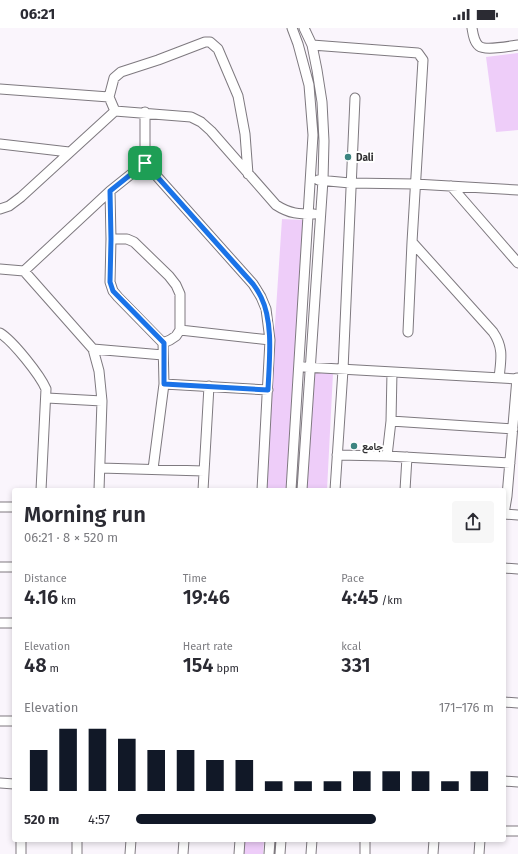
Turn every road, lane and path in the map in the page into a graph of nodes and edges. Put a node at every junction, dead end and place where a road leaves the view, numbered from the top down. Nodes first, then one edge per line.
1 (292, 28) edge
2 (304, 28) edge
3 (472, 28) edge
4 (518, 45) edge
5 (312, 46) junction
6 (0, 89) edge
7 (110, 97) junction
8 (355, 98) dead end
9 (116, 111) junction
10 (144, 112) junction
11 (0, 144) edge
12 (69, 152) junction
13 (145, 163) junction
14 (248, 174) junction
15 (310, 179) junction
16 (323, 180) junction
17 (350, 183) junction
18 (415, 184) junction
19 (451, 186) junction
20 (518, 190) edge
21 (110, 191) junction
22 (0, 209) edge
23 (309, 214) junction
24 (320, 214) junction
25 (111, 239) junction
26 (412, 242) junction
27 (514, 255) edge
28 (518, 263) edge
29 (0, 269) edge
30 (24, 271) junction
31 (180, 330) junction
32 (408, 332) dead end
33 (0, 333) edge
34 (270, 340) junction
35 (164, 343) junction
36 (93, 349) junction
37 (163, 355) junction
38 (299, 367) junction
39 (310, 368) junction
40 (343, 370) junction
41 (392, 372) junction
42 (499, 378) junction
43 (518, 378) edge
44 (164, 384) junction
45 (209, 386) junction
46 (268, 390) junction
47 (46, 398) junction
48 (102, 401) junction
49 (391, 421) junction
50 (514, 432) edge
51 (337, 455) junction
52 (387, 456) junction
53 (406, 457) junction
54 (510, 463) junction
55 (100, 468) junction
56 (153, 469) junction
57 (204, 471) junction
58 (41, 488) edge
59 (99, 488) edge
60 (203, 488) edge
61 (262, 488) edge
62 (291, 488) edge
63 (302, 488) edge
64 (335, 488) edge
65 (405, 488) edge
66 (506, 497) edge
67 (0, 506) edge
68 (12, 507) edge
69 (506, 514) edge
70 (518, 515) edge
71 (0, 566) edge
72 (12, 567) edge
73 (506, 568) edge
74 (518, 569) edge
75 (0, 623) edge
76 (12, 623) edge
77 (506, 702) edge
78 (518, 703) edge
79 (0, 721) edge
80 (12, 721) edge
81 (506, 781) edge
82 (518, 782) edge
83 (0, 783) edge
84 (12, 784) edge
85 (506, 831) edge
86 (518, 831) edge
87 (21, 842) edge
88 (77, 842) edge
89 (131, 842) edge
90 (184, 842) edge
91 (240, 842) edge
92 (270, 842) edge
93 (281, 842) edge
94 (312, 842) edge
95 (365, 842) edge
96 (434, 842) edge
97 (480, 842) edge
98 (21, 854) edge
99 (77, 854) edge
100 (130, 854) edge
101 (183, 854) edge
102 (239, 854) edge
103 (269, 854) edge
104 (280, 854) edge
105 (311, 854) edge
106 (365, 854) edge
107 (433, 854) edge
108 (479, 854) edge

1 - 15 street
2 - 5 street
3 - 4 street
5 - 16 street
5 - 18 street
6 - 7 street
7 - 9 street
7 - 14 street
8 - 17 street
9 - 10 street
9 - 12 street
10 - 13 street
10 - 14 street
11 - 12 street
12 - 22 street
13 - 21 street
13 - 34 street
14 - 23 street
15 - 16 street
15 - 23 street
16 - 17 street
16 - 24 street
17 - 18 street
17 - 40 street
18 - 19 street
18 - 26 street
19 - 20 street
19 - 27 street
21 - 25 street
21 - 30 street
23 - 24 street
23 - 38 street
24 - 39 street
25 - 31 street
25 - 35 street
26 - 32 street
26 - 42 street
27 - 28 street
29 - 30 street
30 - 36 street
31 - 34 street
31 - 35 street
33 - 47 street
34 - 46 street
35 - 37 street
36 - 37 street
36 - 48 street
37 - 44 street
38 - 39 street
38 - 62 street
39 - 40 street
39 - 63 street
40 - 41 street
40 - 51 street
41 - 42 street
41 - 49 street
42 - 43 street
43 - 50 street
44 - 45 street
44 - 56 street
45 - 46 street
45 - 57 street
46 - 61 street
47 - 48 street
47 - 58 street
48 - 55 street
49 - 50 street
49 - 52 street
50 - 54 street
51 - 52 street
51 - 64 street
52 - 53 street
53 - 54 street
53 - 65 street
54 - 66 street
55 - 56 street
55 - 59 street
56 - 57 street
57 - 60 street
67 - 68 street
69 - 70 street
71 - 72 street
73 - 74 street
75 - 76 street
77 - 78 street
79 - 80 street
81 - 82 street
83 - 84 street
85 - 86 street
87 - 98 street
88 - 99 street
89 - 100 street
90 - 101 street
91 - 102 street
92 - 103 street
93 - 104 street
94 - 105 street
95 - 106 street
96 - 107 street
97 - 108 street

